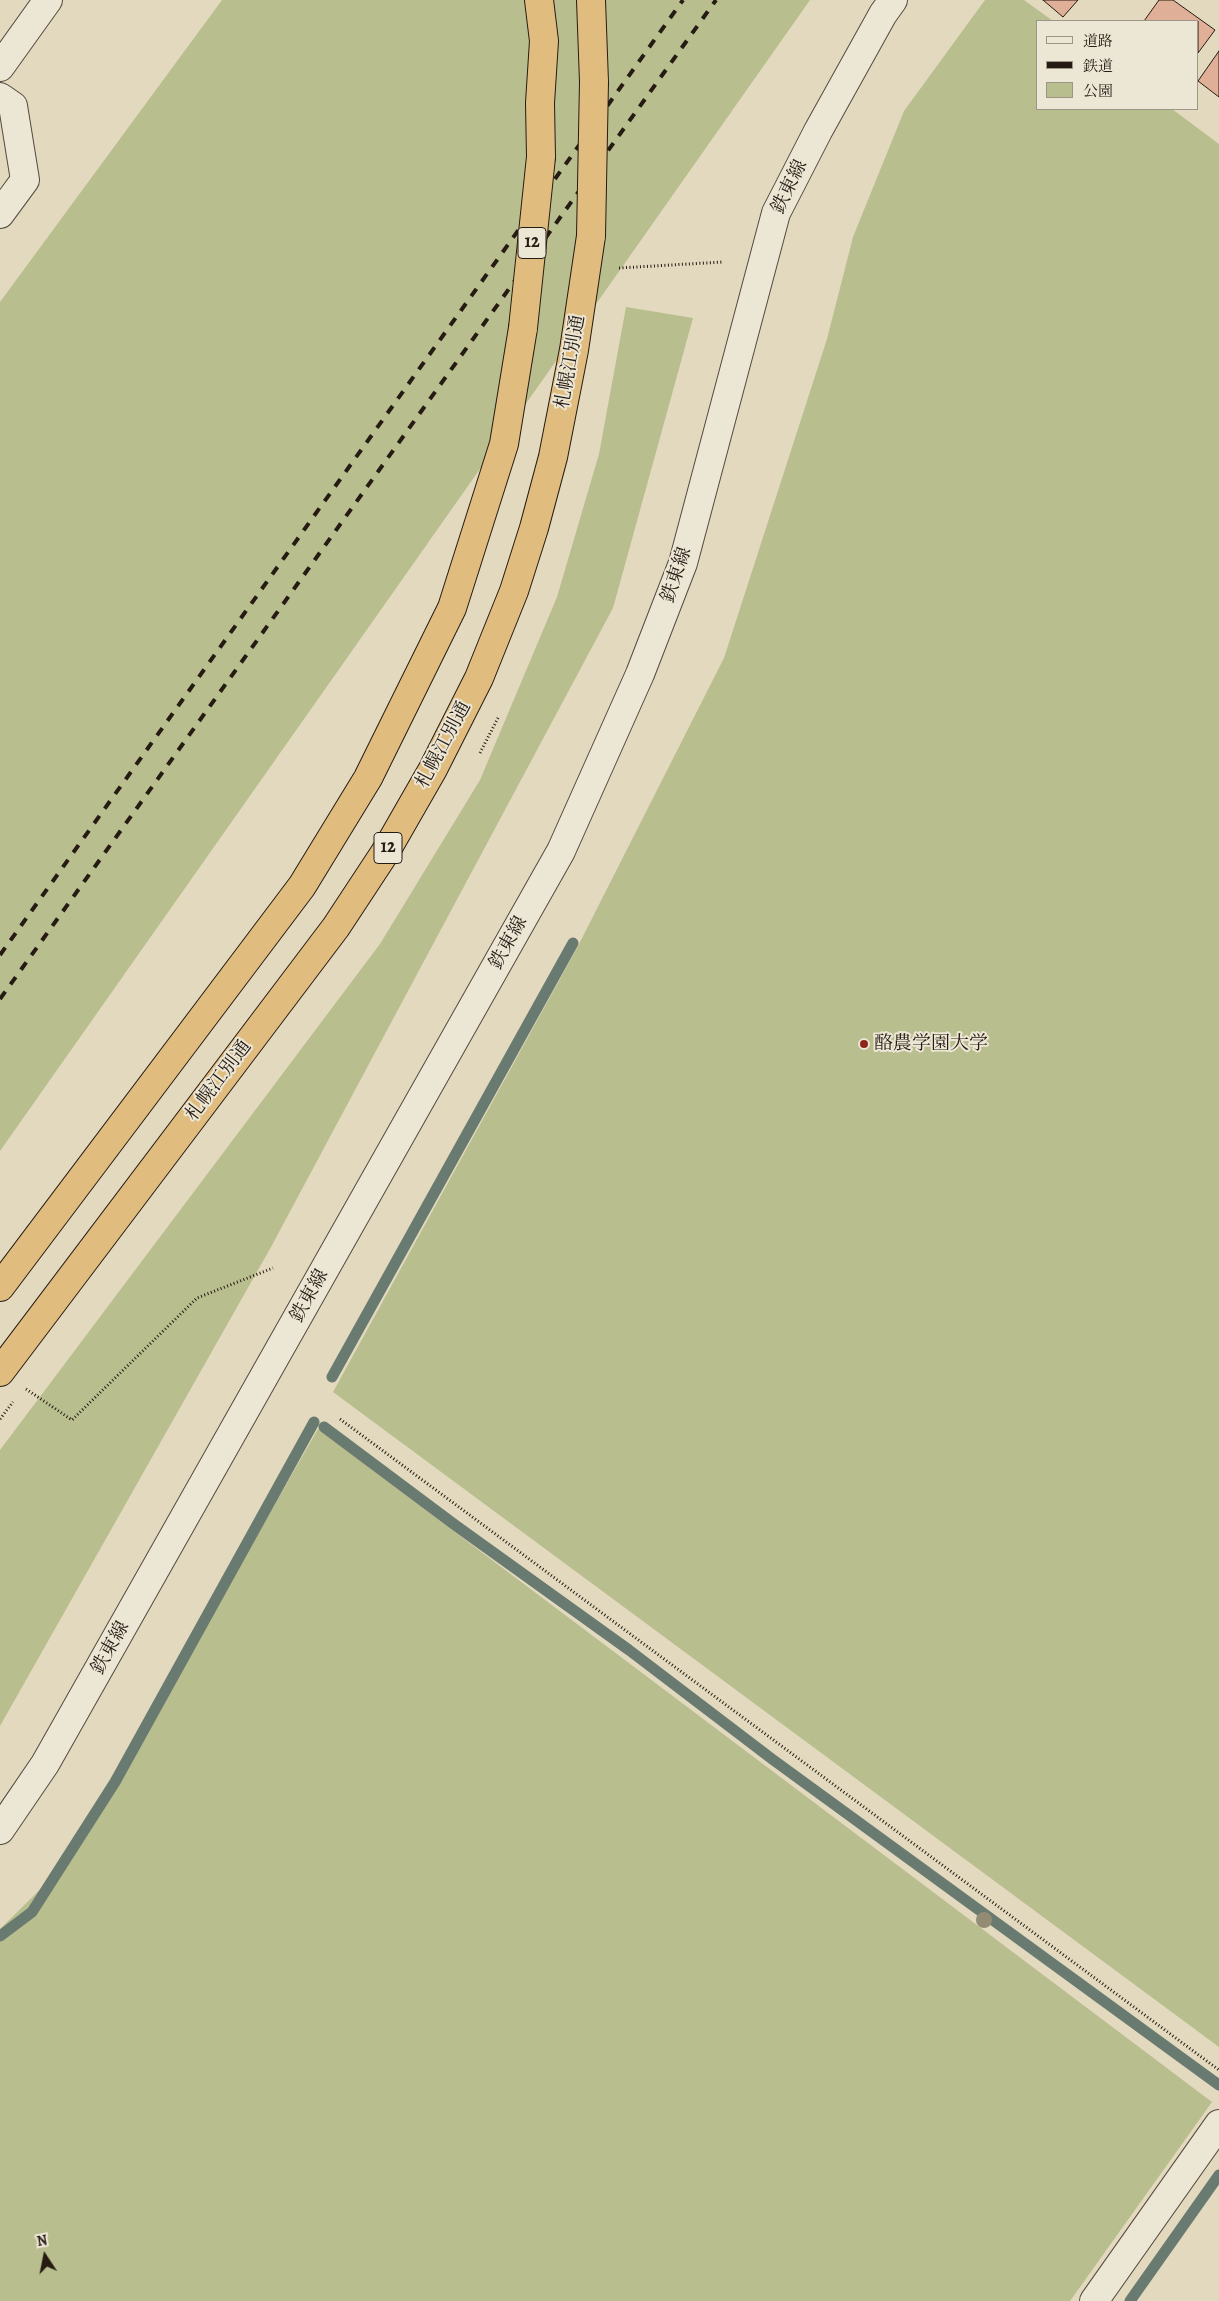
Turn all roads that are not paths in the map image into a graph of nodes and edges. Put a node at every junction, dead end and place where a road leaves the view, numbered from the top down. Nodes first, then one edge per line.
1 (48, 0) edge
2 (539, 0) edge
3 (591, 0) edge
4 (893, 0) edge
5 (0, 67) edge
6 (0, 97) edge
7 (0, 214) edge
8 (0, 1288) edge
9 (0, 1372) edge
10 (0, 1830) edge
11 (1219, 2124) edge
12 (1094, 2301) edge

1 - 5 street
2 - 8 highway, 12, bridge
3 - 9 highway, 札幌江別通 / 12, bridge
4 - 10 street, 鉄東線
6 - 7 street
11 - 12 street

